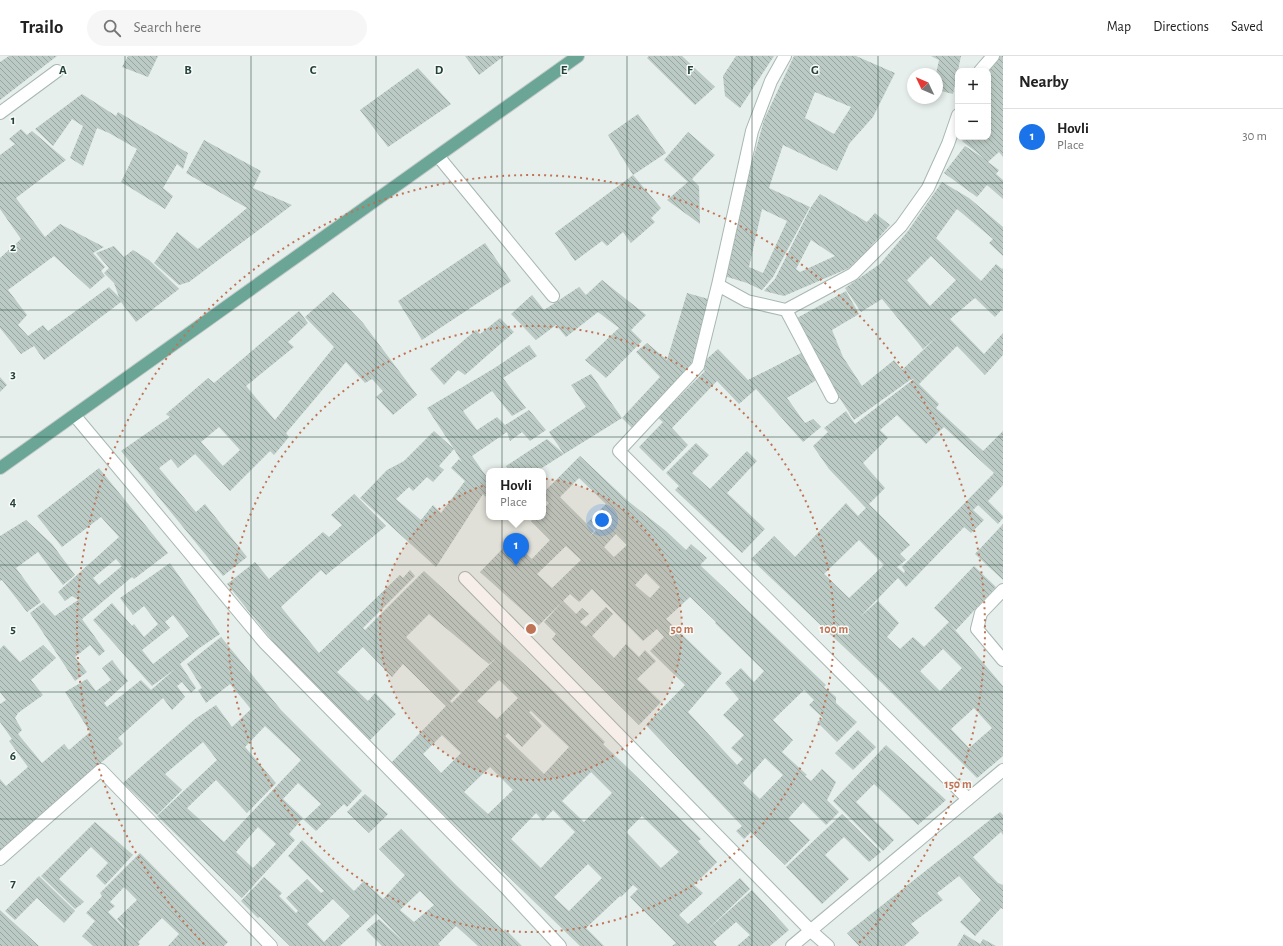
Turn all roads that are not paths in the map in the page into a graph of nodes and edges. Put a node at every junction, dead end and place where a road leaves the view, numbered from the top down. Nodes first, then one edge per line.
1 (578, 56) edge
2 (785, 56) edge
3 (993, 56) edge
4 (983, 68) edge
5 (58, 71) dead end
6 (0, 113) edge
7 (955, 124) edge
8 (438, 156) junction
9 (718, 285) junction
10 (553, 296) dead end
11 (786, 310) junction
12 (832, 397) dead end
13 (75, 416) junction
14 (0, 468) edge
15 (465, 578) dead end
16 (1003, 590) edge
17 (1003, 660) edge
18 (1003, 770) edge
19 (968, 799) junction
20 (0, 859) edge
21 (811, 931) junction
22 (271, 946) edge
23 (560, 946) edge
24 (792, 946) edge
25 (828, 946) edge

1 - 8 main road
2 - 9 street
3 - 4 street
5 - 6 street
7 - 11 street
8 - 10 street
8 - 13 main road
9 - 11 street
9 - 19 street
11 - 12 street
13 - 14 main road
13 - 23 street
15 - 21 street
16 - 17 street
18 - 19 street
19 - 21 street
20 - 22 street
21 - 24 street
21 - 25 street

